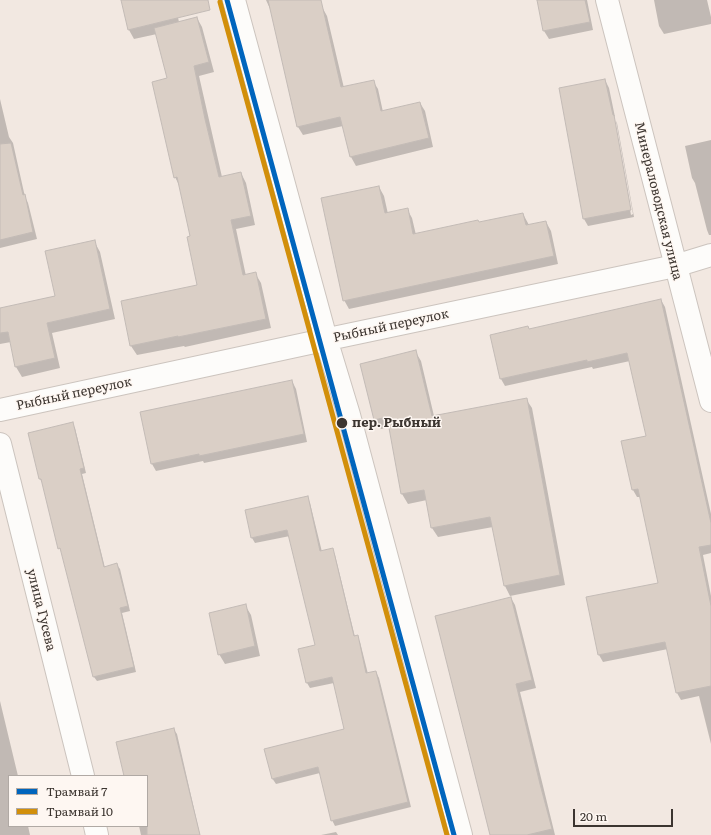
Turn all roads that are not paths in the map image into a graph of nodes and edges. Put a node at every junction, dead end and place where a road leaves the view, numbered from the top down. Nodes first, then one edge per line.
1 (234, 0) edge
2 (607, 0) edge
3 (711, 255) edge
4 (675, 266) junction
5 (326, 340) junction
6 (711, 401) edge
7 (0, 410) edge
8 (0, 444) edge
9 (82, 775) edge
10 (461, 835) edge

1 - 5 street
2 - 4 street, Минераловодская улица
3 - 4 street, Рыбный переулок
4 - 5 street, Рыбный переулок
4 - 6 street, Минераловодская улица
5 - 7 street, Рыбный переулок
5 - 10 street
8 - 9 street, улица Гусева

